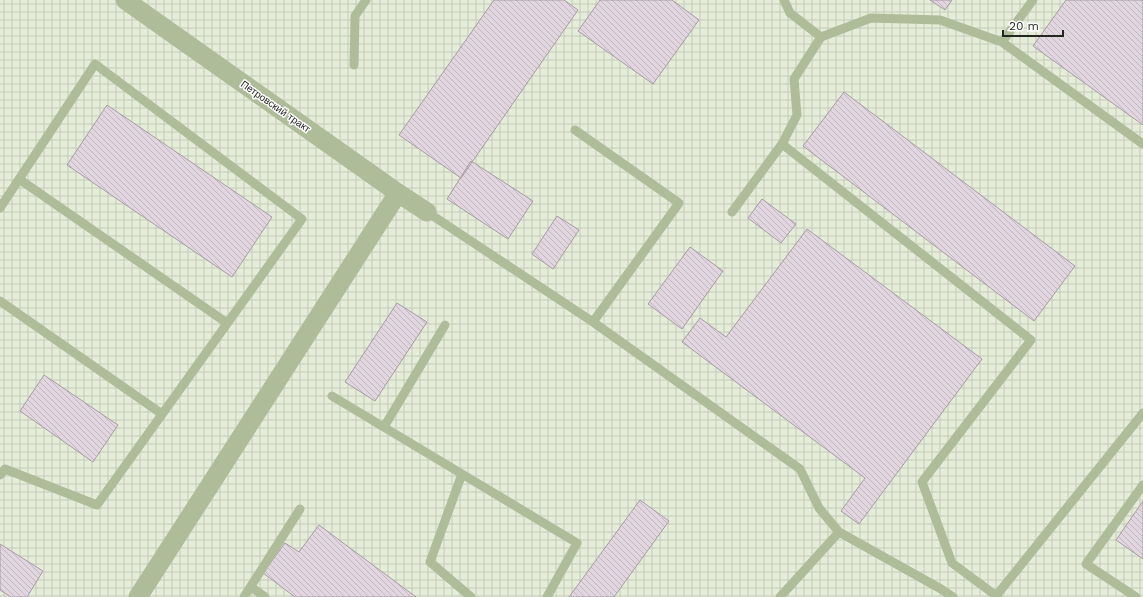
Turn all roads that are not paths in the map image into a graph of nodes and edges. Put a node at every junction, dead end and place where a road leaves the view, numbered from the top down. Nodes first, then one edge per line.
1 (125, 0) edge
2 (366, 0) edge
3 (784, 0) edge
4 (1033, 0) edge
5 (821, 37) junction
6 (1002, 42) junction
7 (354, 65) dead end
8 (575, 130) dead end
9 (782, 144) junction
10 (1143, 144) edge
11 (19, 179) junction
12 (398, 193) junction
13 (0, 208) edge
14 (427, 212) joint
15 (732, 212) dead end
16 (0, 301) edge
17 (593, 322) junction
18 (228, 323) junction
19 (445, 325) dead end
20 (332, 396) dead end
21 (1143, 412) edge
22 (162, 414) junction
23 (384, 427) junction
24 (462, 474) junction
25 (0, 475) edge
26 (1143, 485) edge
27 (300, 509) dead end
28 (839, 532) junction
29 (250, 587) junction
30 (997, 596) edge
31 (138, 597) edge
32 (244, 597) edge
33 (265, 597) edge
34 (471, 597) edge
35 (547, 597) edge
36 (780, 597) edge
37 (953, 597) edge
38 (1136, 597) edge

1 - 12 street, Петровский тракт
2 - 7 lane
3 - 5 lane
4 - 6 lane
5 - 6 lane
5 - 9 lane
6 - 10 lane
8 - 17 lane
9 - 15 lane
9 - 30 lane
11 - 13 lane
11 - 18 lane
11 - 18 lane
12 - 14 street, Петровский тракт
12 - 31 street
14 - 17 lane
16 - 22 lane
17 - 28 lane
18 - 22 lane
19 - 23 lane
20 - 23 lane
21 - 30 lane
22 - 25 lane
23 - 24 lane
24 - 34 lane
24 - 35 lane
26 - 38 lane
27 - 29 lane
28 - 36 lane
28 - 37 lane
29 - 32 lane
29 - 33 lane

